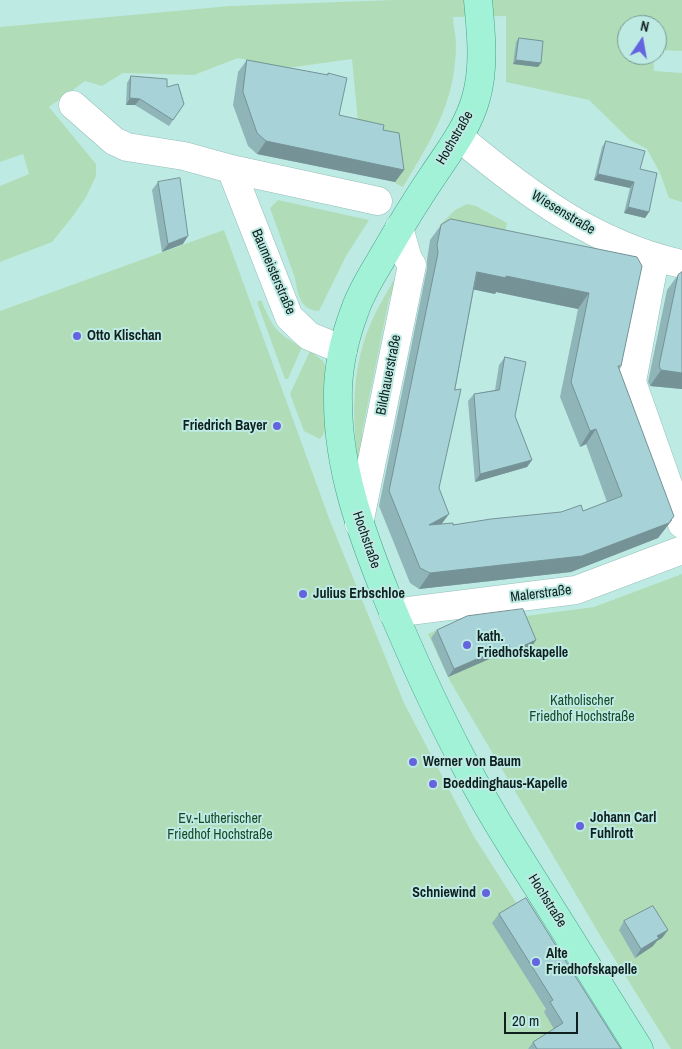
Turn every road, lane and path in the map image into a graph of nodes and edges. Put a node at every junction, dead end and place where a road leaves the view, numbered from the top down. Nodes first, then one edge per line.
1 (479, 8) edge
2 (73, 105) dead end
3 (459, 136) junction
4 (231, 169) junction
5 (378, 201) dead end
6 (399, 228) junction
7 (655, 258) junction
8 (682, 264) edge
9 (343, 350) junction
10 (359, 524) junction
11 (682, 524) edge
12 (682, 550) edge
13 (393, 612) junction
14 (639, 1049) edge

1 - 3 main road, Hochstraße
2 - 4 street
3 - 6 main road, Hochstraße
3 - 7 street, Wiesenstraße
4 - 5 street
4 - 9 street, Baumeisterstraße
6 - 9 main road, Hochstraße
6 - 10 street, Bildhauerstraße
7 - 8 street, Wiesenstraße
7 - 11 street
9 - 10 main road, Hochstraße
10 - 13 main road, Hochstraße
12 - 13 street, Malerstraße
13 - 14 main road, Hochstraße

